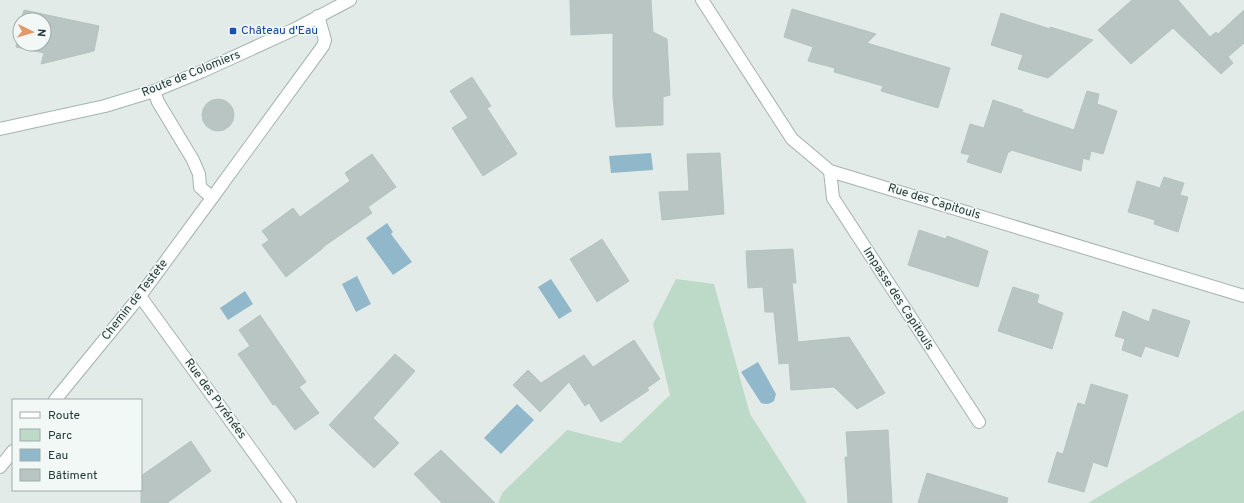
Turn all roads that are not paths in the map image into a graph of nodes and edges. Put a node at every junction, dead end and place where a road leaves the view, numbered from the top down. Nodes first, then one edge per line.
1 (350, 0) edge
2 (702, 0) edge
3 (318, 16) junction
4 (154, 91) junction
5 (0, 129) edge
6 (830, 171) junction
7 (212, 198) junction
8 (140, 296) junction
9 (1244, 296) edge
10 (56, 399) edge
11 (979, 422) dead end
12 (12, 452) edge
13 (0, 467) edge
14 (290, 503) edge

1 - 3 street, Route de Colomiers
2 - 6 street, Rue des Capitouls
3 - 4 street, Route de Colomiers
3 - 7 street, Chemin de Testete
4 - 5 street, Route de Colomiers
4 - 7 street
6 - 9 street, Rue des Capitouls
6 - 11 street, Impasse des Capitouls
7 - 8 street, Chemin de Testete
8 - 10 street, Chemin de Testete
8 - 14 street, Rue des Pyrénées
12 - 13 street

